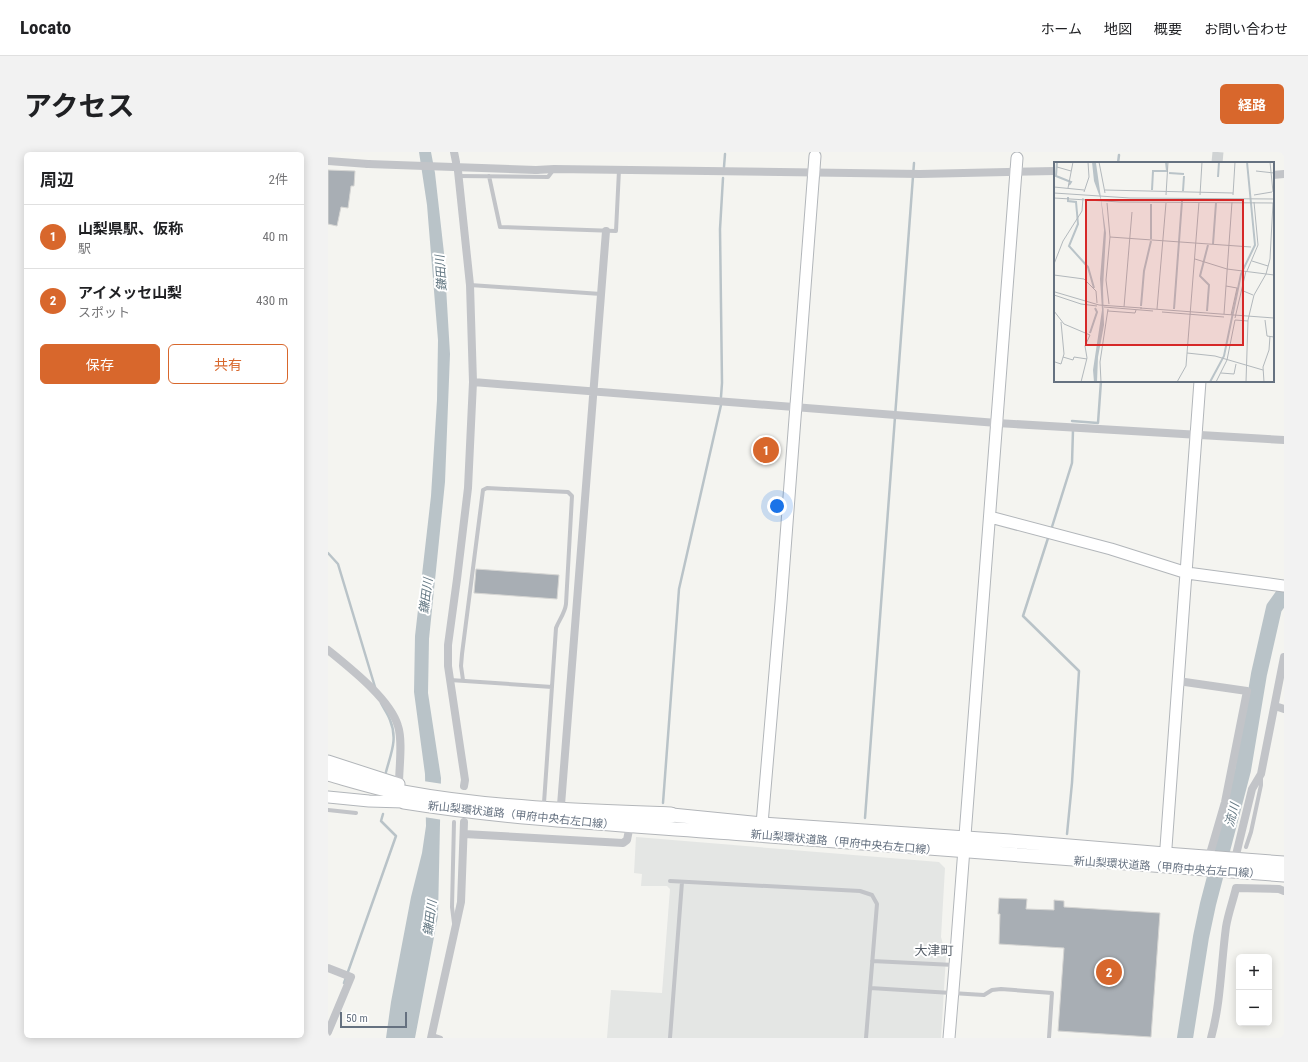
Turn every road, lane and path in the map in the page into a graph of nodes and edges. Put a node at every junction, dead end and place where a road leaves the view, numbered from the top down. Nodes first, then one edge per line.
1 (454, 152) edge
2 (816, 156) dead end
3 (1017, 158) dead end
4 (328, 161) edge
5 (456, 162) dead end
6 (554, 169) junction
7 (619, 170) junction
8 (1016, 171) junction
9 (1054, 171) edge
10 (814, 172) junction
11 (458, 173) joint
12 (489, 176) junction
13 (606, 231) junction
14 (470, 285) junction
15 (600, 294) junction
16 (473, 382) junction
17 (1200, 382) edge
18 (593, 391) junction
19 (795, 407) junction
20 (997, 423) junction
21 (1196, 435) junction
22 (1284, 440) edge
23 (990, 517) junction
24 (1187, 572) junction
25 (1280, 585) edge
26 (566, 610) junction
27 (576, 610) junction
28 (328, 650) edge
29 (1284, 657) edge
30 (450, 680) junction
31 (463, 680) junction
32 (1178, 681) junction
33 (552, 687) junction
34 (1275, 706) junction
35 (1284, 709) edge
36 (328, 762) edge
37 (328, 773) edge
38 (1261, 774) junction
39 (328, 782) edge
40 (464, 786) dead end
41 (403, 791) junction
42 (328, 797) edge
43 (544, 803) junction
44 (561, 805) junction
45 (452, 806) junction
46 (328, 810) edge
47 (356, 813) dead end
48 (671, 815) junction
49 (464, 822) dead end
50 (762, 824) junction
51 (630, 825) junction
52 (464, 834) junction
53 (965, 838) junction
54 (1246, 847) dead end
55 (964, 852) junction
56 (1165, 861) junction
57 (1211, 862) junction
58 (1284, 863) edge
59 (1233, 872) junction
60 (1284, 875) edge
61 (670, 881) dead end
62 (682, 882) junction
63 (1284, 892) edge
64 (456, 928) junction
65 (872, 961) junction
66 (956, 966) junction
67 (328, 968) edge
68 (870, 988) junction
69 (953, 992) junction
70 (328, 1032) edge
71 (432, 1036) edge
72 (441, 1038) edge
73 (670, 1038) edge
74 (866, 1038) edge
75 (948, 1038) edge
76 (1049, 1038) edge
77 (1212, 1038) edge

1 - 5 street
2 - 10 street
3 - 8 street
4 - 6 street, bridge
6 - 7 street
6 - 12 lane
7 - 10 street
7 - 13 lane
8 - 9 street
8 - 10 street
8 - 20 street
10 - 19 street
11 - 12 lane
11 - 14 street
12 - 13 lane
13 - 15 street
14 - 15 lane
14 - 16 street
15 - 18 street
16 - 18 street
16 - 30 street
17 - 21 street
18 - 19 street
18 - 27 street
19 - 20 street
19 - 50 street
20 - 21 street
20 - 23 street
21 - 22 street
21 - 24 street
23 - 24 street
23 - 53 street
24 - 25 street
24 - 32 street
26 - 27 lane
26 - 31 lane
26 - 33 lane
27 - 44 street
28 - 41 street
29 - 34 street
30 - 31 lane
30 - 40 street
31 - 33 lane
32 - 56 street
32 - 57 street
33 - 43 lane
34 - 35 street
34 - 38 street
36 - 41 street
37 - 41 highway
38 - 54 lane
38 - 59 street
39 - 41 highway
41 - 42 street
41 - 45 highway
43 - 44 main road, 新山梨環状道路（甲府中央右左口線）
43 - 45 main road, 新山梨環状道路（甲府中央右左口線）
44 - 48 main road, 新山梨環状道路（甲府中央右左口線）
45 - 48 highway
45 - 51 main road, 新山梨環状道路（甲府中央右左口線）
45 - 64 lane
46 - 47 lane
48 - 50 main road, 新山梨環状道路（甲府中央右左口線）
49 - 52 street
50 - 53 main road, 新山梨環状道路（甲府中央右左口線）
51 - 52 street
51 - 55 main road, 新山梨環状道路（甲府中央右左口線）
52 - 64 street
53 - 55 street
53 - 56 main road, 新山梨環状道路（甲府中央右左口線）
55 - 56 main road, 新山梨環状道路（甲府中央右左口線）
55 - 66 street
56 - 57 main road, 新山梨環状道路（甲府中央右左口線）
57 - 59 main road, 新山梨環状道路（甲府中央右左口線）
58 - 59 main road, 新山梨環状道路（甲府中央右左口線）
59 - 60 main road, 新山梨環状道路（甲府中央右左口線）
59 - 63 street
59 - 77 street
61 - 62 lane
62 - 65 lane
62 - 73 lane
64 - 71 street
65 - 66 lane
65 - 68 lane
66 - 69 street
67 - 70 street
68 - 69 lane
68 - 74 lane
69 - 75 street
69 - 76 lane
71 - 72 lane

